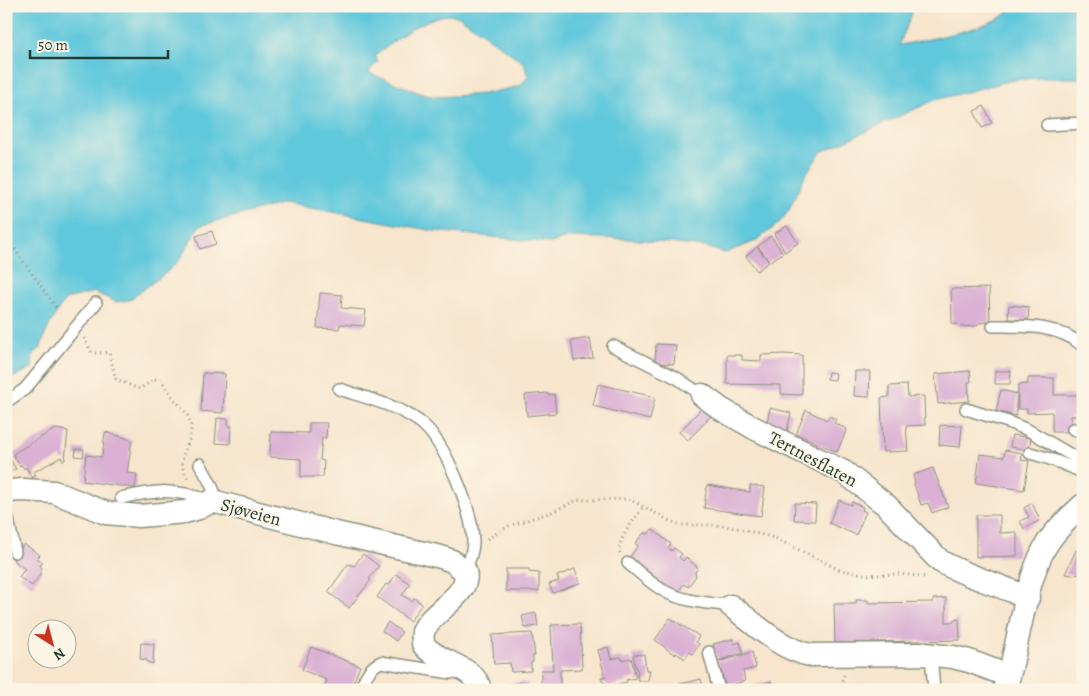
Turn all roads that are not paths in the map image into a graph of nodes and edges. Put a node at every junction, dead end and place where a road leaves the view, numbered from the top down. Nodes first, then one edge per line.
1 (1083, 123) edge
2 (1047, 125) dead end
3 (96, 304) dead end
4 (993, 326) dead end
5 (613, 346) dead end
6 (1083, 346) edge
7 (339, 389) dead end
8 (702, 395) joint
9 (6, 402) edge
10 (966, 409) dead end
11 (1030, 453) dead end
12 (1083, 462) edge
13 (200, 464) dead end
14 (1083, 473) edge
15 (174, 491) junction
16 (121, 498) dead end
17 (8, 500) edge
18 (215, 502) junction
19 (1083, 505) edge
20 (182, 512) junction
21 (15, 552) dead end
22 (628, 563) road end
23 (465, 571) junction
24 (1028, 598) junction
25 (731, 606) joint
26 (709, 652) dead end
27 (931, 655) junction
28 (460, 667) junction
29 (1007, 683) edge
30 (360, 690) edge
31 (480, 690) edge
32 (719, 690) edge
33 (934, 690) edge

1 - 2 lane
3 - 9 lane
4 - 6 lane
5 - 8 lane, Tertnesflaten
7 - 23 lane
8 - 24 street, Tertnesflaten
10 - 12 lane
11 - 14 lane
13 - 18 lane
15 - 16 lane
15 - 18 lane
15 - 20 lane
17 - 20 street, Sjøveien
17 - 21 lane
18 - 20 street, Sjøveien
18 - 23 street, Sjøveien
19 - 24 street
22 - 25 lane
23 - 28 street
24 - 29 street
25 - 27 street
26 - 32 lane
27 - 29 street
27 - 33 lane
28 - 30 lane
28 - 31 street

